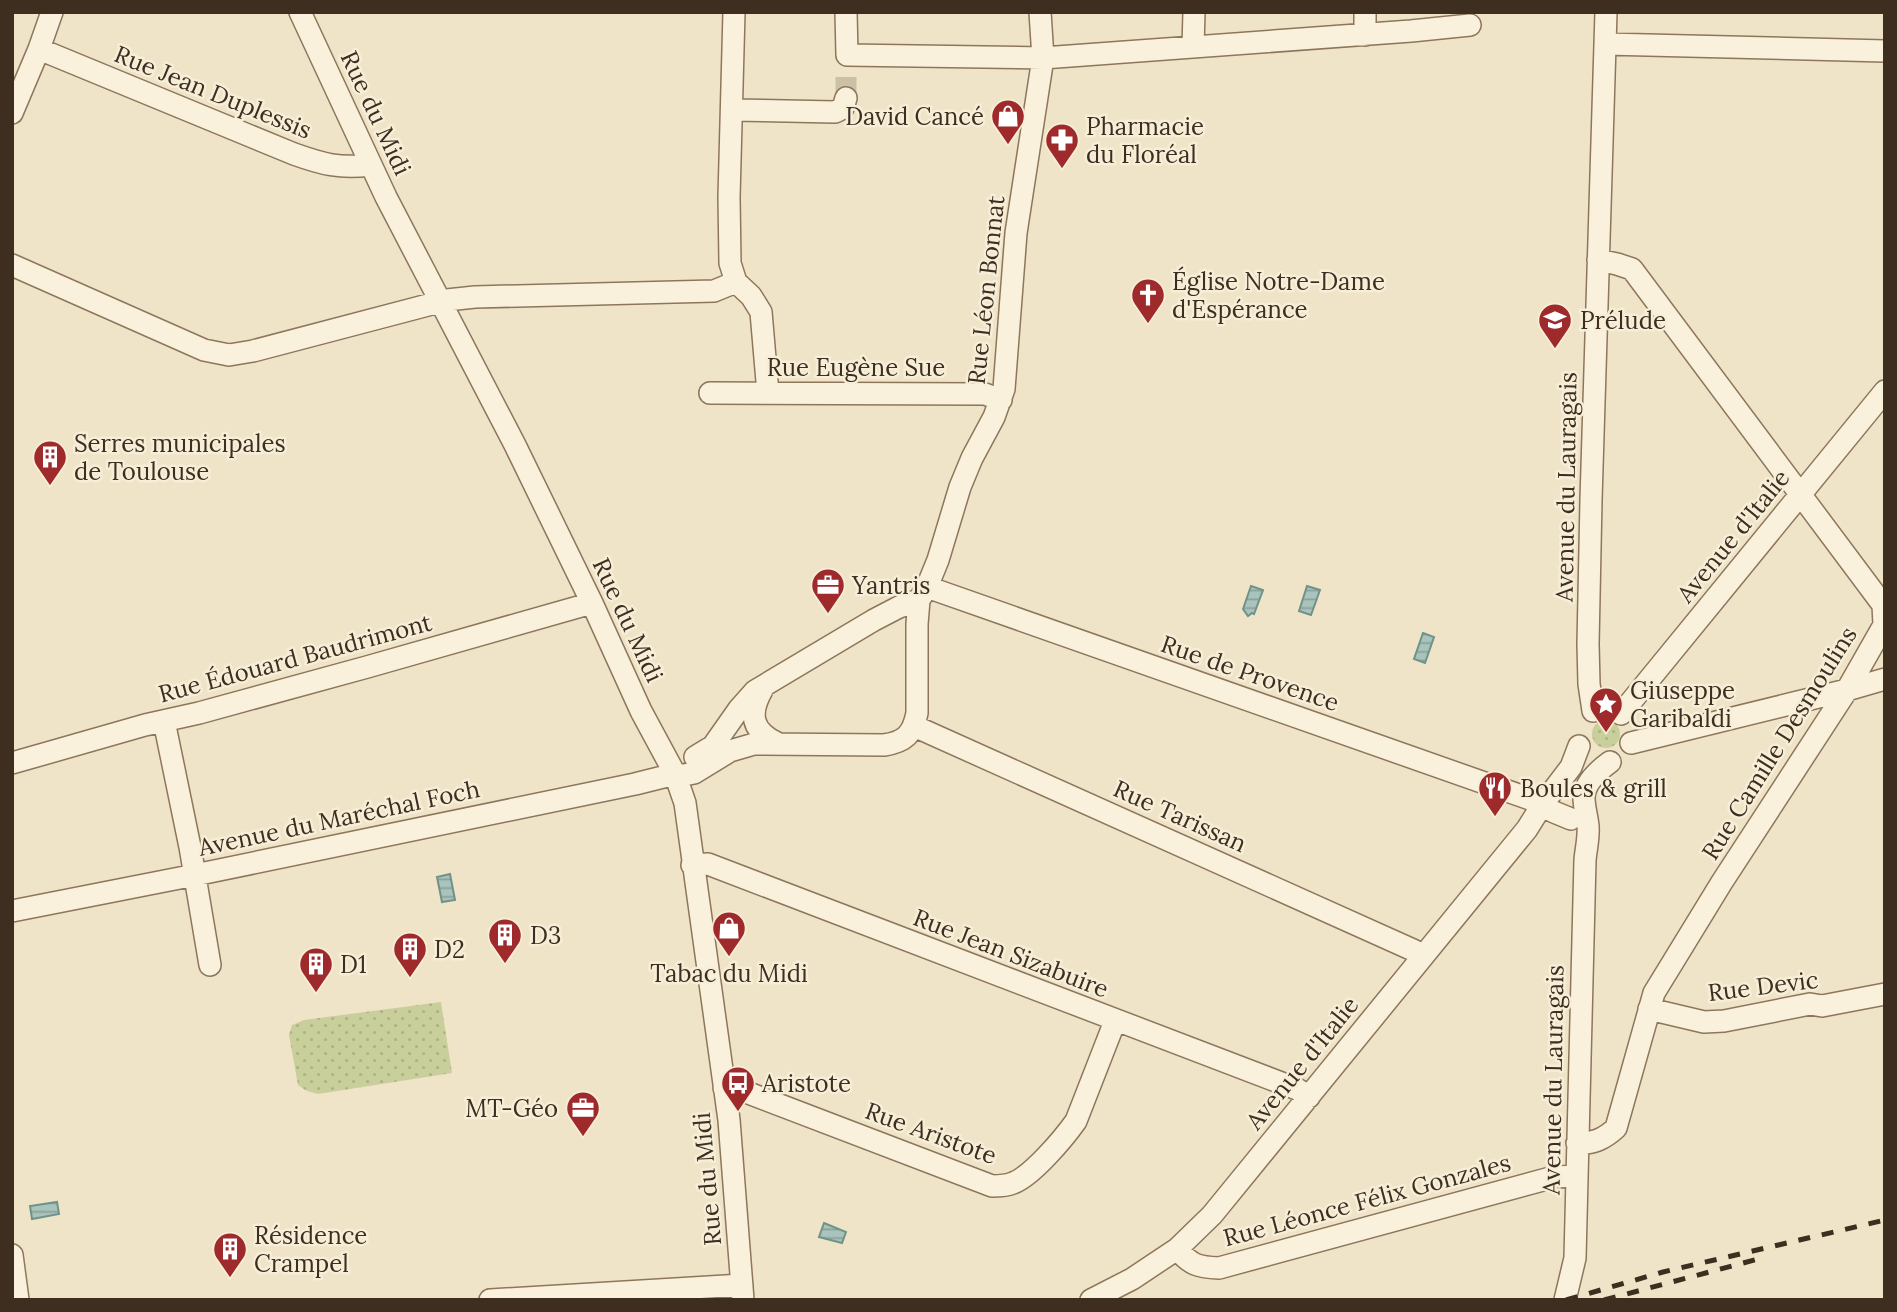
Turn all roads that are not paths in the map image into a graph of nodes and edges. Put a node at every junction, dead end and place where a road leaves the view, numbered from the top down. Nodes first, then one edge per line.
1 (52, 12) edge
2 (300, 12) edge
3 (734, 12) edge
4 (846, 12) edge
5 (1040, 12) edge
6 (1194, 12) edge
7 (1365, 12) edge
8 (1606, 12) edge
9 (1470, 25) dead end
10 (1365, 35) junction
11 (1606, 44) junction
12 (1193, 47) junction
13 (39, 50) junction
14 (1885, 51) edge
15 (1043, 58) junction
16 (846, 99) dead end
17 (733, 110) junction
18 (12, 113) edge
19 (370, 165) junction
20 (1598, 260) junction
21 (12, 265) edge
22 (736, 282) junction
23 (439, 301) junction
24 (1885, 391) edge
25 (710, 393) dead end
26 (768, 393) junction
27 (1001, 400) junction
28 (1801, 495) junction
29 (923, 594) junction
30 (592, 603) junction
31 (1885, 679) edge
32 (765, 685) junction
33 (1847, 690) junction
34 (1621, 714) junction
35 (164, 721) junction
36 (914, 726) junction
37 (1583, 727) junction
38 (777, 743) junction
39 (1631, 743) junction
40 (1610, 762) junction
41 (12, 763) edge
42 (675, 774) junction
43 (1585, 789) junction
44 (1558, 810) junction
45 (1585, 860) junction
46 (692, 865) junction
47 (195, 875) junction
48 (12, 911) edge
49 (1423, 956) junction
50 (210, 965) dead end
51 (1885, 994) edge
52 (1649, 1009) junction
53 (1115, 1021) junction
54 (724, 1088) junction
55 (1309, 1097) junction
56 (1577, 1143) junction
57 (1577, 1175) junction
58 (1183, 1244) junction
59 (12, 1255) edge
60 (742, 1292) edge
61 (18, 1300) edge
62 (490, 1300) edge
63 (1091, 1300) edge
64 (1565, 1300) edge

1 - 13 street
2 - 19 street, Rue du Midi
3 - 17 street
4 - 15 street
5 - 15 street, Rue Léon Bonnat
6 - 12 street
7 - 10 street
8 - 11 street, Avenue du Lauragais
9 - 10 street
10 - 12 street
11 - 14 street
11 - 20 street, Avenue du Lauragais
12 - 15 street
13 - 18 street
13 - 19 street, Rue Jean Duplessis
15 - 27 street, Rue Léon Bonnat
16 - 17 street
17 - 22 street
19 - 23 street, Rue du Midi
20 - 28 street, Rue Camille Desmoulins
20 - 37 street, Avenue du Lauragais
21 - 23 street
22 - 23 street
22 - 26 street
23 - 30 street, Rue du Midi
24 - 28 street, Avenue d'Italie
25 - 26 street, Rue Eugène Sue
26 - 27 street, Rue Eugène Sue
27 - 29 street, Rue Léon Bonnat
28 - 33 street, Rue Camille Desmoulins
28 - 34 street, Avenue d'Italie
29 - 32 street
29 - 36 street, Rue Léon Bonnat
29 - 44 street, Rue de Provence
30 - 35 street, Rue Édouard Baudrimont
30 - 42 street, Rue du Midi
31 - 33 street
32 - 38 street
32 - 42 street
33 - 39 street
33 - 52 street, Rue Camille Desmoulins
34 - 37 street
34 - 39 street
35 - 41 street, Rue Édouard Baudrimont
35 - 47 street
36 - 38 street
36 - 49 street, Rue Tarissan
37 - 40 street
37 - 44 street
38 - 42 street
39 - 40 street
40 - 43 street
42 - 46 street, Rue du Midi
42 - 47 street, Avenue du Maréchal Foch
43 - 44 street, Avenue d'Italie
43 - 45 street, Avenue du Lauragais
44 - 45 street, Avenue du Lauragais
44 - 49 street, Avenue d'Italie
45 - 56 street, Avenue du Lauragais
46 - 53 street, Rue Jean Sizabuire
46 - 54 street, Rue du Midi
47 - 48 street, Avenue du Maréchal Foch
47 - 50 street
49 - 55 street, Avenue d'Italie
51 - 52 street, Rue Devic
52 - 56 street, Rue Camille Desmoulins
53 - 54 street, Rue Aristote
53 - 55 street, Rue Jean Sizabuire
54 - 60 street, Rue du Midi
55 - 58 street, Avenue d'Italie
56 - 57 street, Avenue du Lauragais
57 - 58 street, Rue Léonce Félix Gonzales
57 - 64 street, Avenue du Lauragais
58 - 63 street, Avenue d'Italie
59 - 61 street
60 - 62 street

